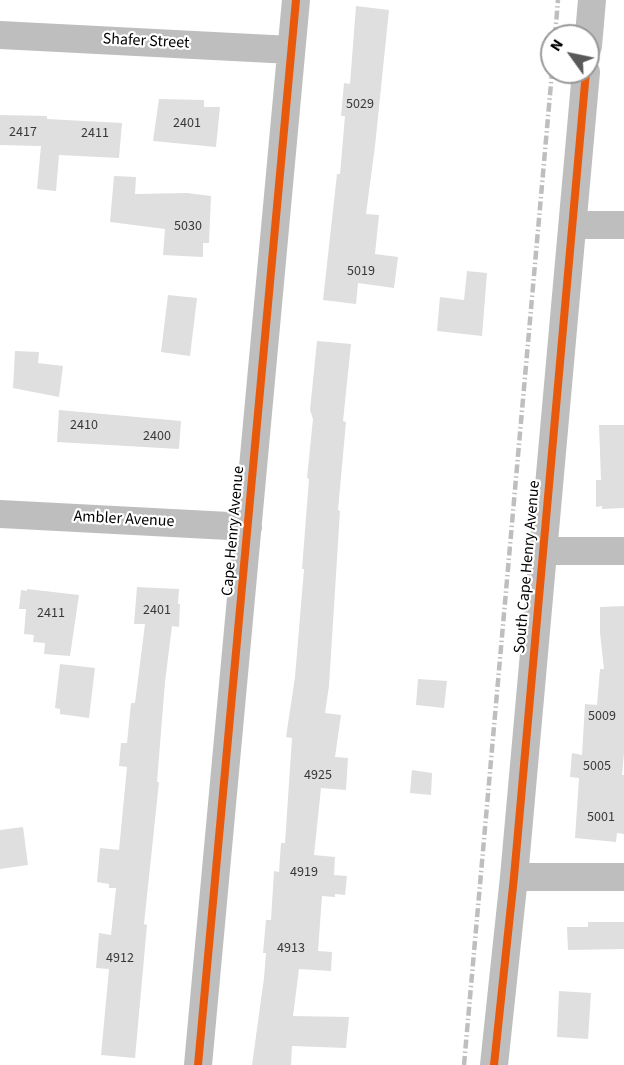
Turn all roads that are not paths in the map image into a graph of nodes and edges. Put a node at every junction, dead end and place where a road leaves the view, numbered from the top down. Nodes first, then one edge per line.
1 (296, 0) edge
2 (592, 0) edge
3 (590, 24) edge
4 (0, 35) edge
5 (291, 50) junction
6 (585, 84) edge
7 (573, 225) junction
8 (624, 225) edge
9 (0, 514) edge
10 (248, 527) junction
11 (624, 550) edge
12 (543, 551) junction
13 (514, 877) junction
14 (624, 877) edge
15 (198, 1065) edge
16 (494, 1065) edge

1 - 5 street, Cape Henry Avenue
2 - 3 street
4 - 5 street, Shafer Street
5 - 10 street, Cape Henry Avenue
6 - 7 street, South Cape Henry Avenue
7 - 8 street
7 - 12 street, South Cape Henry Avenue
9 - 10 street, Ambler Avenue
10 - 15 street, Cape Henry Avenue
11 - 12 street
12 - 13 street, South Cape Henry Avenue
13 - 14 street
13 - 16 street, South Cape Henry Avenue

